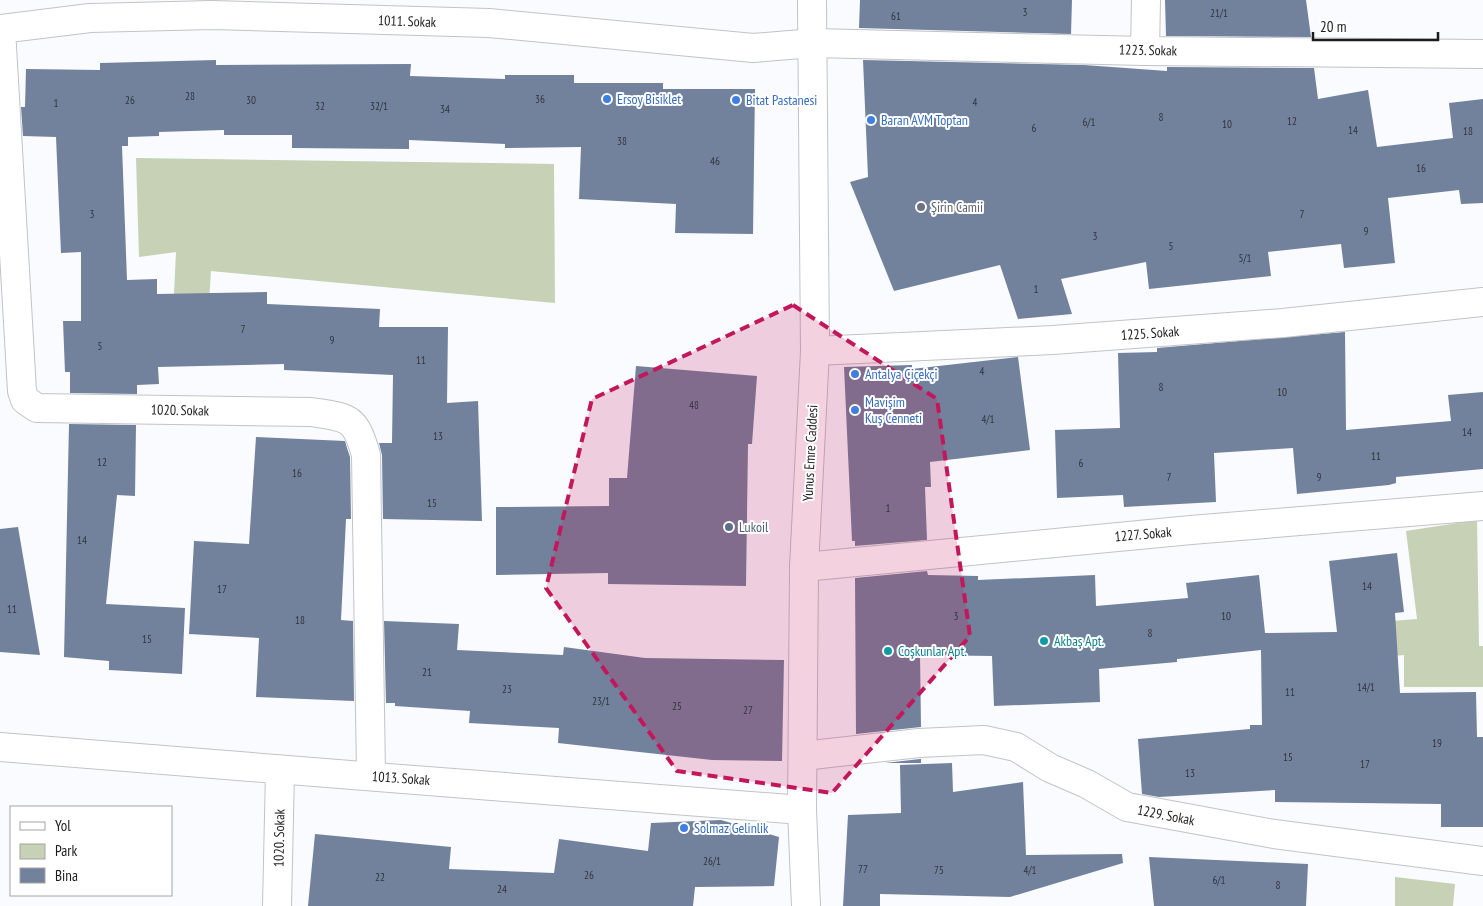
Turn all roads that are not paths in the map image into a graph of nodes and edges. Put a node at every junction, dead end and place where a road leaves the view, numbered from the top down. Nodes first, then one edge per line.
1 (812, 0) edge
2 (1146, 0) edge
3 (213, 7) edge
4 (91, 9) edge
5 (491, 12) edge
6 (1, 29) edge
7 (814, 44) junction
8 (1145, 51) junction
9 (1483, 54) edge
10 (1483, 302) edge
11 (815, 351) junction
12 (1483, 506) edge
13 (804, 567) junction
14 (0, 747) edge
15 (803, 756) junction
16 (280, 771) junction
17 (371, 775) junction
18 (802, 810) junction
19 (1483, 861) edge
20 (278, 906) edge
21 (806, 906) edge

1 - 7 street, Yunus Emre Caddesi
2 - 8 street
3 - 4 street, 1011. Sokak
3 - 5 street, 1011. Sokak
4 - 6 street, 1011. Sokak
5 - 7 street, 1011. Sokak
6 - 17 street, 1020. Sokak
7 - 8 street, 1223. Sokak
7 - 11 street, Yunus Emre Caddesi
8 - 9 street, 1223. Sokak
10 - 11 street, 1225. Sokak
11 - 13 street, Yunus Emre Caddesi
12 - 13 street, 1227. Sokak
13 - 15 street, Yunus Emre Caddesi
14 - 16 street, 1013. Sokak
15 - 18 street, Yunus Emre Caddesi
15 - 19 street, 1229. Sokak
16 - 17 street, 1013. Sokak
16 - 20 street, 1020. Sokak
17 - 18 street, 1013. Sokak
18 - 21 street, Yunus Emre Caddesi

